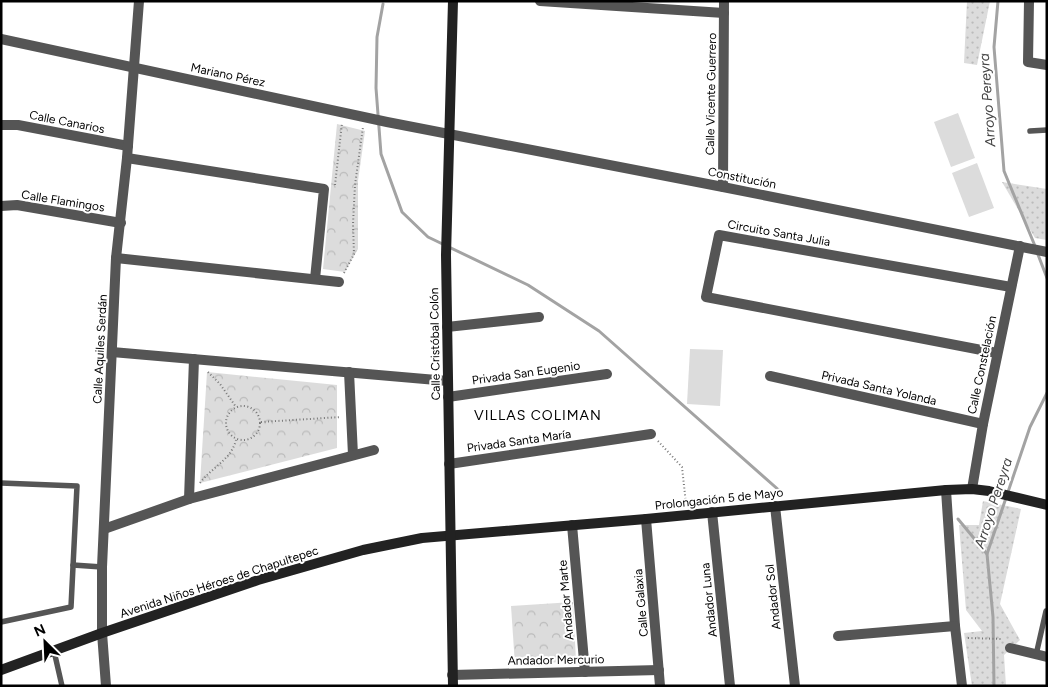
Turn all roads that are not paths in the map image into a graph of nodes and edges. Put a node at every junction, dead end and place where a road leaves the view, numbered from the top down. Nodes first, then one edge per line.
1 (139, 1) edge
2 (453, 1) edge
3 (540, 1) edge
4 (724, 1) edge
5 (1029, 1) edge
6 (724, 13) junction
7 (1, 39) edge
8 (1047, 65) edge
9 (133, 68) junction
10 (1, 126) edge
11 (1047, 130) edge
12 (1030, 131) dead end
13 (450, 134) junction
14 (128, 146) junction
15 (127, 158) junction
16 (722, 186) junction
17 (1, 206) edge
18 (121, 223) junction
19 (1025, 247) junction
20 (1047, 252) edge
21 (116, 258) junction
22 (315, 279) junction
23 (339, 282) road end
24 (1011, 288) junction
25 (539, 317) dead end
26 (447, 327) junction
27 (112, 352) junction
28 (998, 353) junction
29 (194, 359) junction
30 (349, 372) junction
31 (607, 374) dead end
32 (770, 376) dead end
33 (448, 381) junction
34 (448, 397) junction
35 (983, 424) junction
36 (651, 434) road end
37 (374, 450) dead end
38 (352, 455) junction
39 (449, 464) junction
40 (1, 483) edge
41 (972, 489) junction
42 (946, 490) junction
43 (189, 499) junction
44 (1047, 505) edge
45 (775, 506) junction
46 (712, 512) junction
47 (646, 519) junction
48 (572, 525) junction
49 (104, 529) junction
50 (450, 536) junction
51 (73, 565) junction
52 (102, 567) junction
53 (1046, 611) edge
54 (1, 622) edge
55 (955, 626) junction
56 (102, 633) junction
57 (838, 636) dead end
58 (1010, 644) road end
59 (54, 651) junction
60 (1036, 654) junction
61 (1047, 657) edge
62 (1, 670) edge
63 (659, 670) junction
64 (585, 672) junction
65 (453, 681) edge
66 (62, 686) edge
67 (106, 686) edge
68 (660, 686) edge
69 (730, 686) edge
70 (795, 686) edge
71 (962, 686) edge

1 - 9 street, Calle Aquiles Serdán
2 - 13 street, Calle Cristóbal Colón
3 - 6 street
4 - 6 street, Calle Vicente Guerrero
5 - 8 street
6 - 16 street, Calle Vicente Guerrero
7 - 9 street, Mariano Pérez
9 - 13 street, Mariano Pérez
9 - 14 street, Calle Aquiles Serdán
10 - 14 street, Calle Canarios
11 - 12 lane
13 - 16 street, Constitución
13 - 26 street, Calle Cristóbal Colón
14 - 15 street, Calle Aquiles Serdán
15 - 18 street, Calle Aquiles Serdán
15 - 22 street
16 - 19 street, Constitución
17 - 18 street, Calle Flamingos
18 - 21 street, Calle Aquiles Serdán
19 - 20 street, Constitución
19 - 24 street, Calle Constelación
21 - 22 street
21 - 27 street, Calle Aquiles Serdán
22 - 23 street
24 - 28 street, Calle Constelación
24 - 28 street, Circuito Santa Julia
25 - 26 street
26 - 33 street, Calle Cristóbal Colón
27 - 29 street
27 - 49 street, Calle Aquiles Serdán
28 - 35 street, Calle Constelación
29 - 30 street
29 - 43 street
30 - 33 street
30 - 38 street
31 - 34 street, Privada San Eugenio
32 - 35 street, Privada Santa Yolanda
33 - 34 street, Calle Cristóbal Colón
34 - 39 street, Calle Cristóbal Colón
35 - 41 street, Calle Constelación
36 - 39 street, Privada Santa María
37 - 38 street
38 - 43 street
39 - 50 street, Calle Cristóbal Colón
40 - 51 lane
41 - 42 street, Prolongación 5 de Mayo
41 - 44 street, Prolongación 5 de Mayo
42 - 45 street, Prolongación 5 de Mayo
42 - 55 street
43 - 49 street
45 - 46 street, Prolongación 5 de Mayo
45 - 70 street, Andador Sol
46 - 47 street, Prolongación 5 de Mayo
46 - 69 street, Andador Luna
47 - 48 street, Prolongación 5 de Mayo
47 - 63 street, Calle Galaxia
48 - 50 street, Prolongación 5 de Mayo
48 - 64 street, Andador Marte
49 - 52 street, Calle Aquiles Serdán
50 - 56 street, Avenida Niños Héroes de Chapultepec
50 - 65 street, Calle Cristóbal Colón
51 - 52 lane
51 - 54 lane
52 - 56 street, Calle Aquiles Serdán
53 - 60 lane
55 - 57 street
55 - 71 street
56 - 59 street, Avenida Niños Héroes de Chapultepec
56 - 67 street, Calle Aquiles Serdán
58 - 60 street
59 - 62 street, Avenida Niños Héroes de Chapultepec
59 - 66 lane
60 - 61 street
63 - 64 street, Andador Mercurio
63 - 68 street, Calle Galaxia
64 - 65 street, Andador Mercurio

